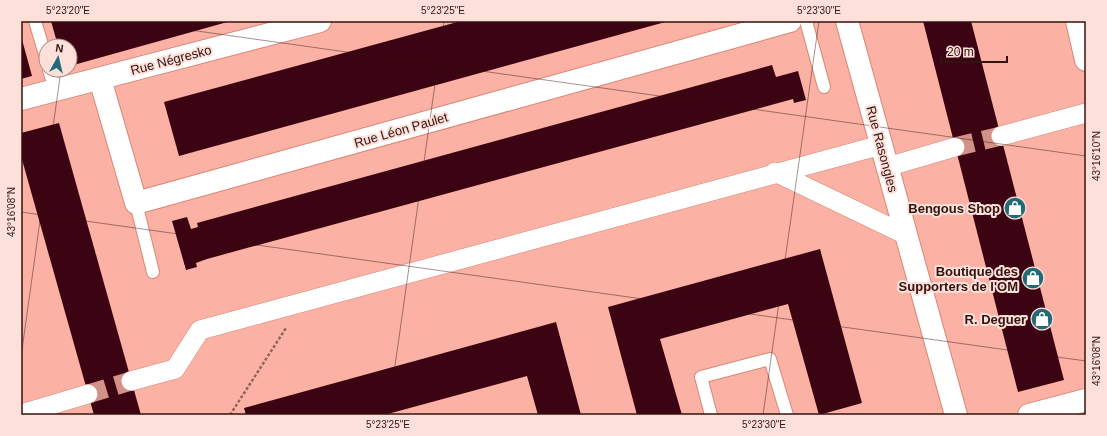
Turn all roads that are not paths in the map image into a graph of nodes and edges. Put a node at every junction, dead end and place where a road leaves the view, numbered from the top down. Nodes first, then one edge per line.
1 (36, 21) edge
2 (320, 21) edge
3 (790, 21) edge
4 (806, 21) edge
5 (847, 21) edge
6 (1076, 21) edge
7 (41, 38) edge
8 (1086, 60) edge
9 (100, 79) junction
10 (52, 80) edge
11 (824, 87) dead end
12 (21, 99) edge
13 (1086, 113) edge
14 (1001, 136) tunnel mouth
15 (881, 145) junction
16 (955, 147) tunnel mouth
17 (887, 166) junction
18 (775, 172) junction
19 (136, 203) junction
20 (906, 235) junction
21 (154, 272) dead end
22 (131, 381) tunnel mouth
23 (88, 394) tunnel mouth
24 (1086, 400) edge
25 (21, 414) edge
26 (711, 415) edge
27 (787, 415) edge
28 (956, 415) edge
29 (1029, 415) edge

1 - 7 lane
2 - 9 street, Rue Négresko
3 - 19 street, Rue Léon Paulet
4 - 11 lane
5 - 15 street, Rue Rasongles
6 - 8 street
9 - 10 street, Rue Négresko
9 - 19 street
10 - 12 street, Rue Négresko
13 - 14 street
15 - 17 street, Rue Rasongles
15 - 18 street
16 - 17 street
17 - 20 street, Rue Rasongles
18 - 20 street
18 - 22 street
19 - 21 lane
20 - 28 street, Rue Rasongles
23 - 25 street
24 - 29 street
26 - 27 lane

